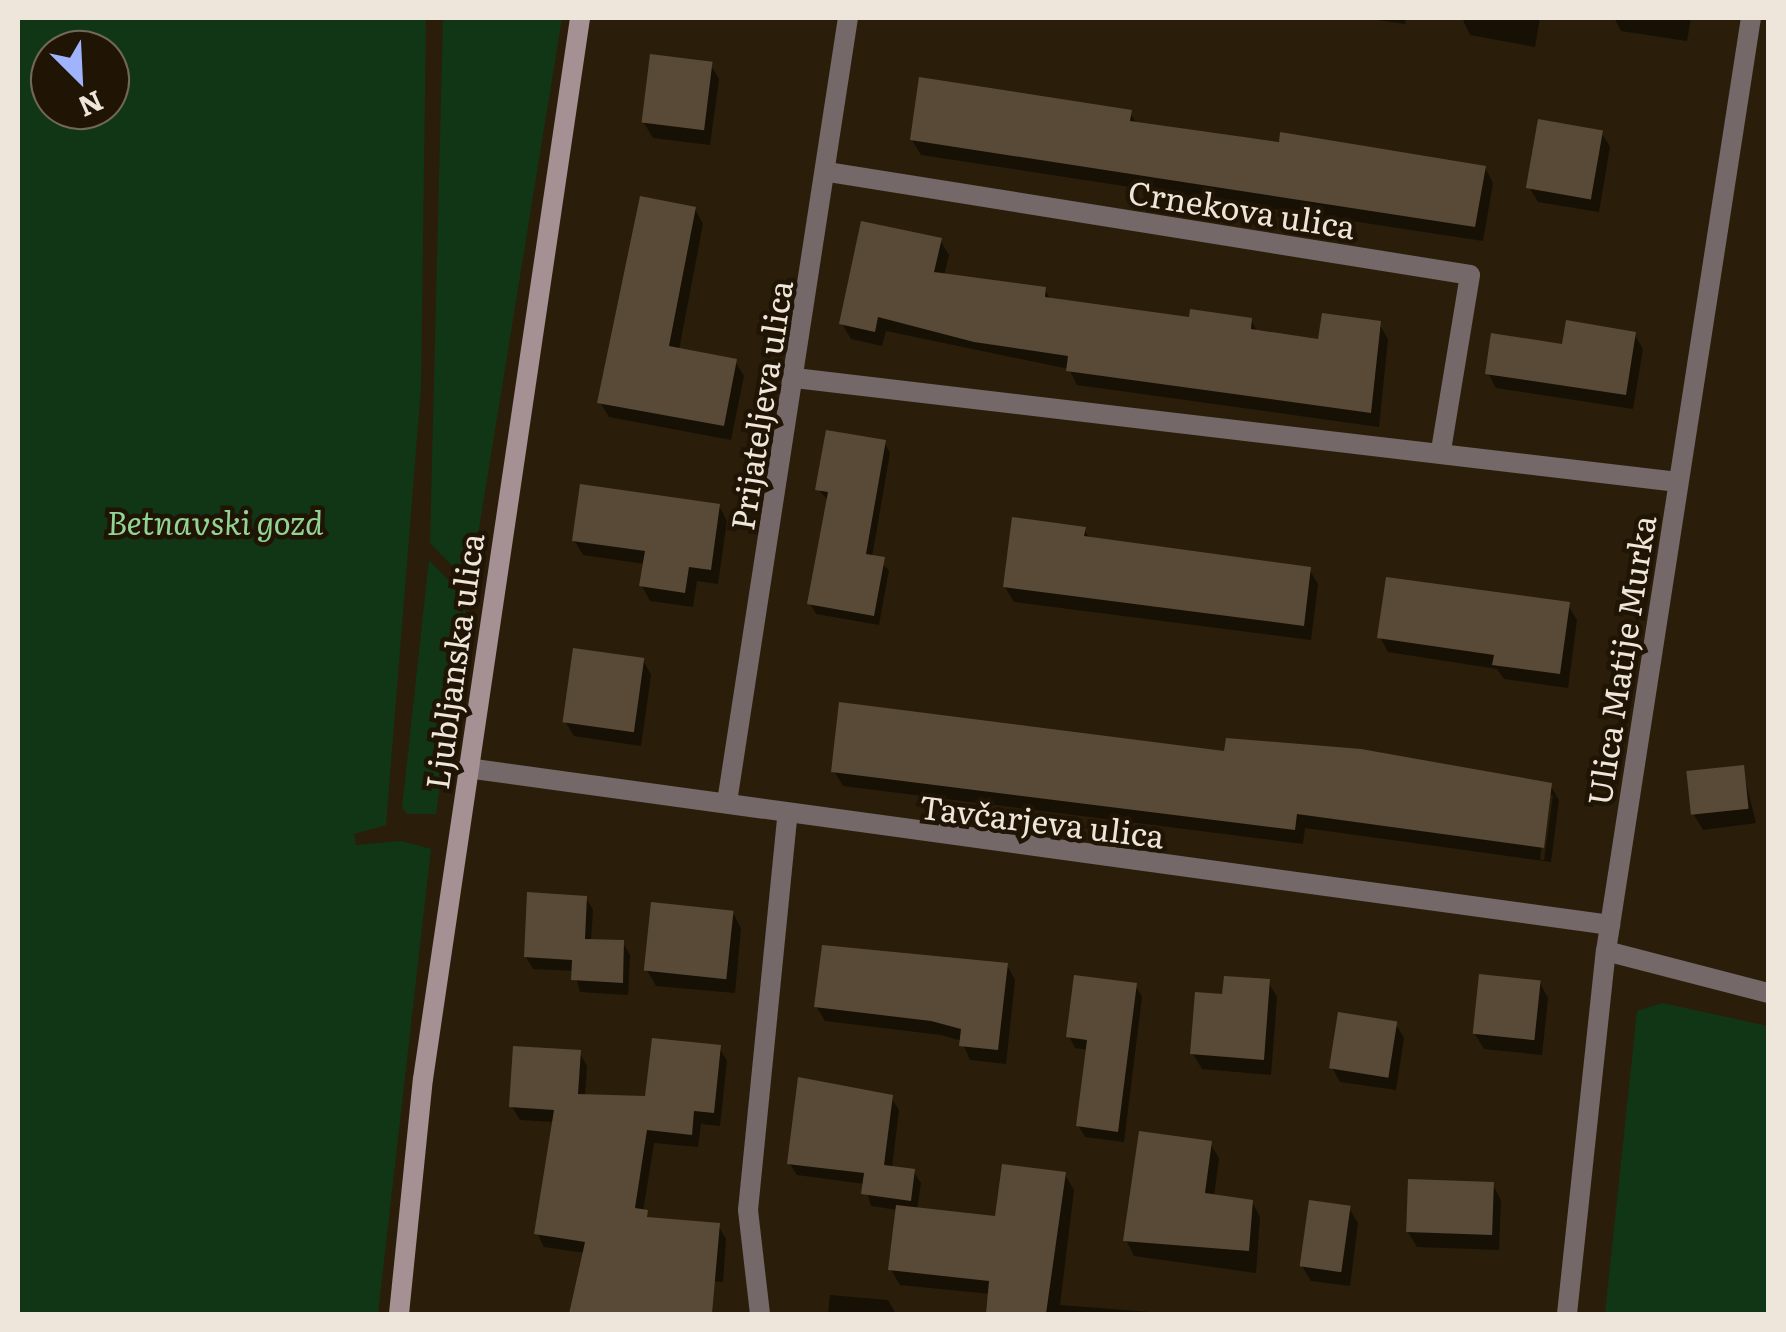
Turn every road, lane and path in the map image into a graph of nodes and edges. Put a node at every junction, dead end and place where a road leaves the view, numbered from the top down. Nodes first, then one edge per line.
1 (580, 18) edge
2 (848, 18) edge
3 (1750, 18) edge
4 (828, 172) junction
5 (795, 378) junction
6 (1442, 451) junction
7 (1678, 482) junction
8 (467, 768) junction
9 (727, 802) junction
10 (787, 817) junction
11 (1610, 925) junction
12 (1606, 951) junction
13 (1768, 993) edge
14 (399, 1314) edge
15 (760, 1314) edge
16 (1567, 1314) edge

1 - 8 street, Ljubljanska ulica
2 - 4 street, Prijateljeva ulica
3 - 7 street, Ulica Matije Murka
4 - 5 street, Prijateljeva ulica
4 - 6 street, Crnekova ulica
5 - 6 street
5 - 9 street, Prijateljeva ulica
6 - 7 street
7 - 11 street, Ulica Matije Murka
8 - 9 street, Tavčarjeva ulica
8 - 14 street, Ljubljanska ulica
9 - 10 street, Tavčarjeva ulica
10 - 11 street, Tavčarjeva ulica
10 - 15 street
11 - 12 street, Ulica Matije Murka
12 - 13 street
12 - 16 street, Ulica Matije Murka

